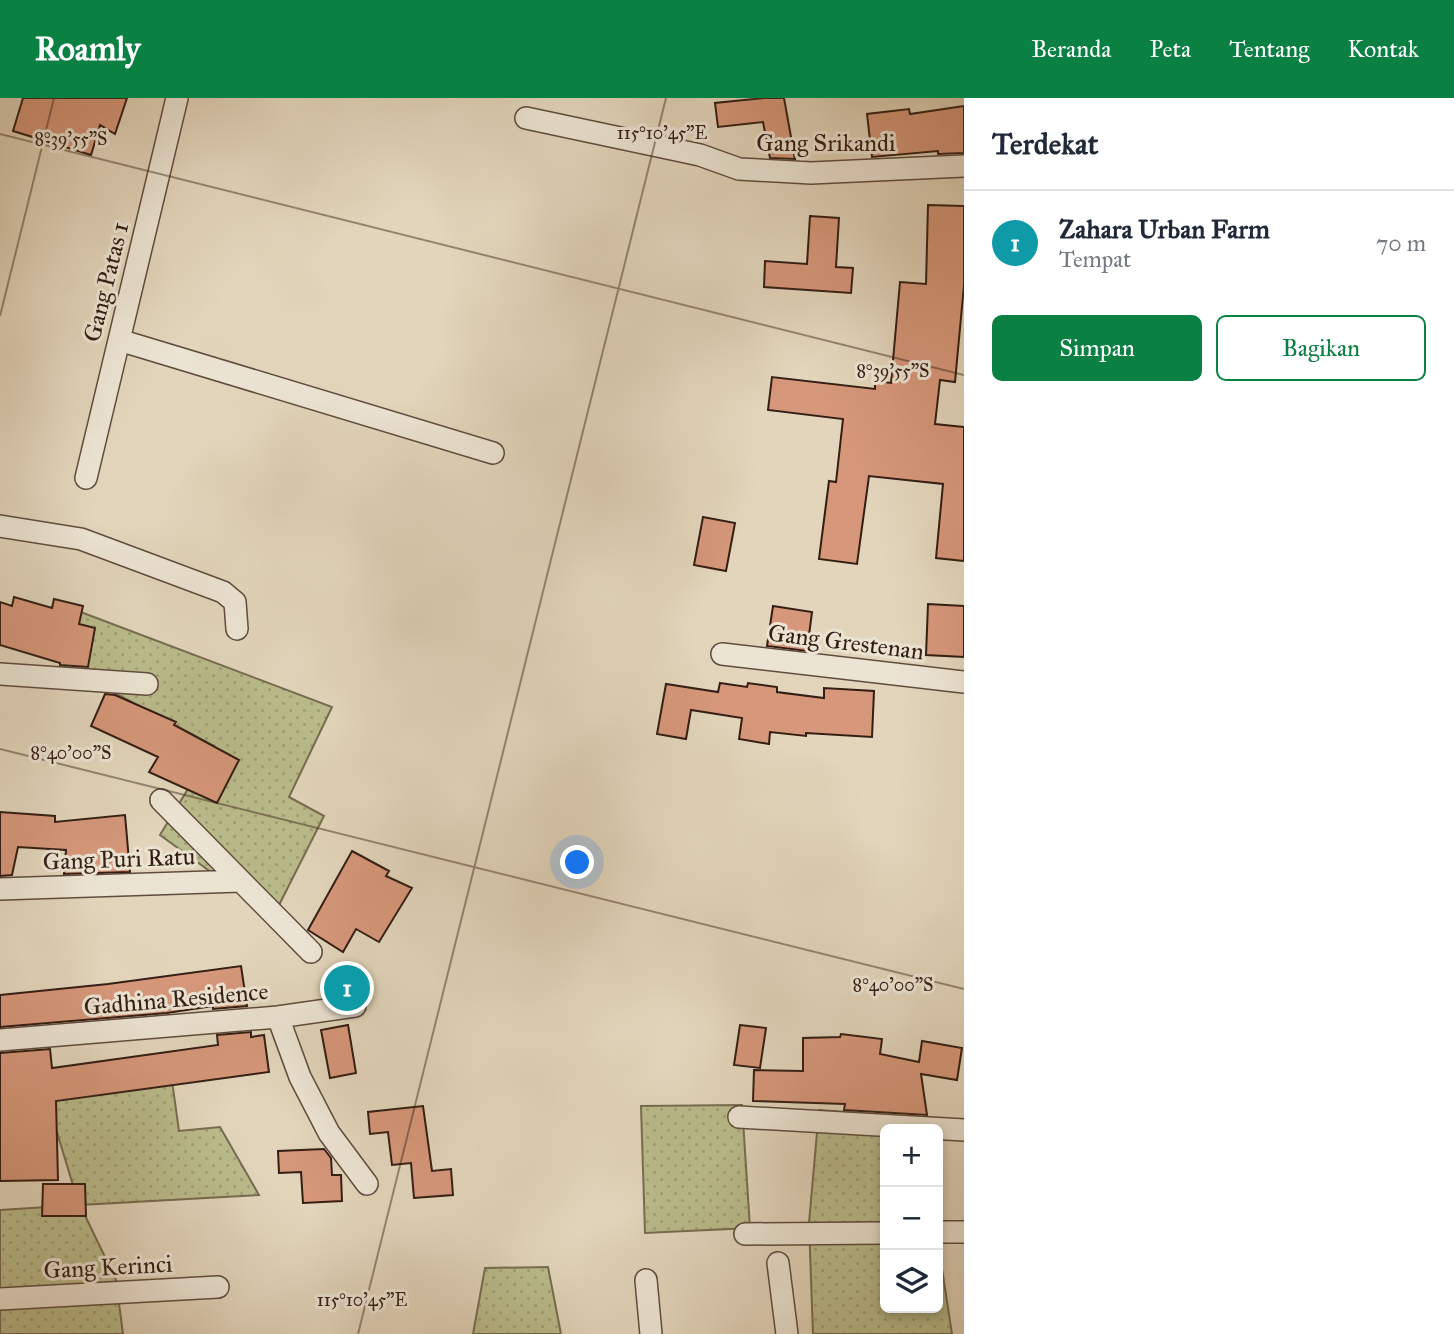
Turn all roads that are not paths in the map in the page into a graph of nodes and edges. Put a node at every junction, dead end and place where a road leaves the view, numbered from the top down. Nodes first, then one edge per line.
1 (177, 98) edge
2 (526, 118) dead end
3 (964, 166) edge
4 (119, 340) junction
5 (493, 453) dead end
6 (86, 478) dead end
7 (0, 526) edge
8 (237, 629) dead end
9 (722, 654) dead end
10 (0, 674) edge
11 (964, 682) edge
12 (147, 684) dead end
13 (161, 800) dead end
14 (240, 881) junction
15 (0, 889) edge
16 (311, 952) dead end
17 (355, 1006) dead end
18 (278, 1017) junction
19 (0, 1040) edge
20 (739, 1117) dead end
21 (964, 1130) edge
22 (366, 1184) dead end
23 (943, 1232) edge
24 (964, 1232) edge
25 (880, 1233) edge
26 (745, 1234) dead end
27 (778, 1263) dead end
28 (646, 1280) dead end
29 (218, 1287) dead end
30 (0, 1299) edge
31 (651, 1334) edge
32 (787, 1334) edge

1 - 4 street, Gang Patas 1
2 - 3 street, Gang Srikandi
4 - 5 street
4 - 6 street, Gang Patas 1
7 - 8 street
9 - 11 street, Gang Grestenan
10 - 12 street
13 - 14 street, Gang Puri Ratu
14 - 15 street, Gang Puri Ratu
14 - 16 street, Gang Puri Ratu
17 - 18 street, Gadhina Residence
18 - 19 street, Gadhina Residence
18 - 22 street
20 - 21 street
23 - 24 street
25 - 26 street
27 - 32 street
28 - 31 street
29 - 30 street, Gang Kerinci

